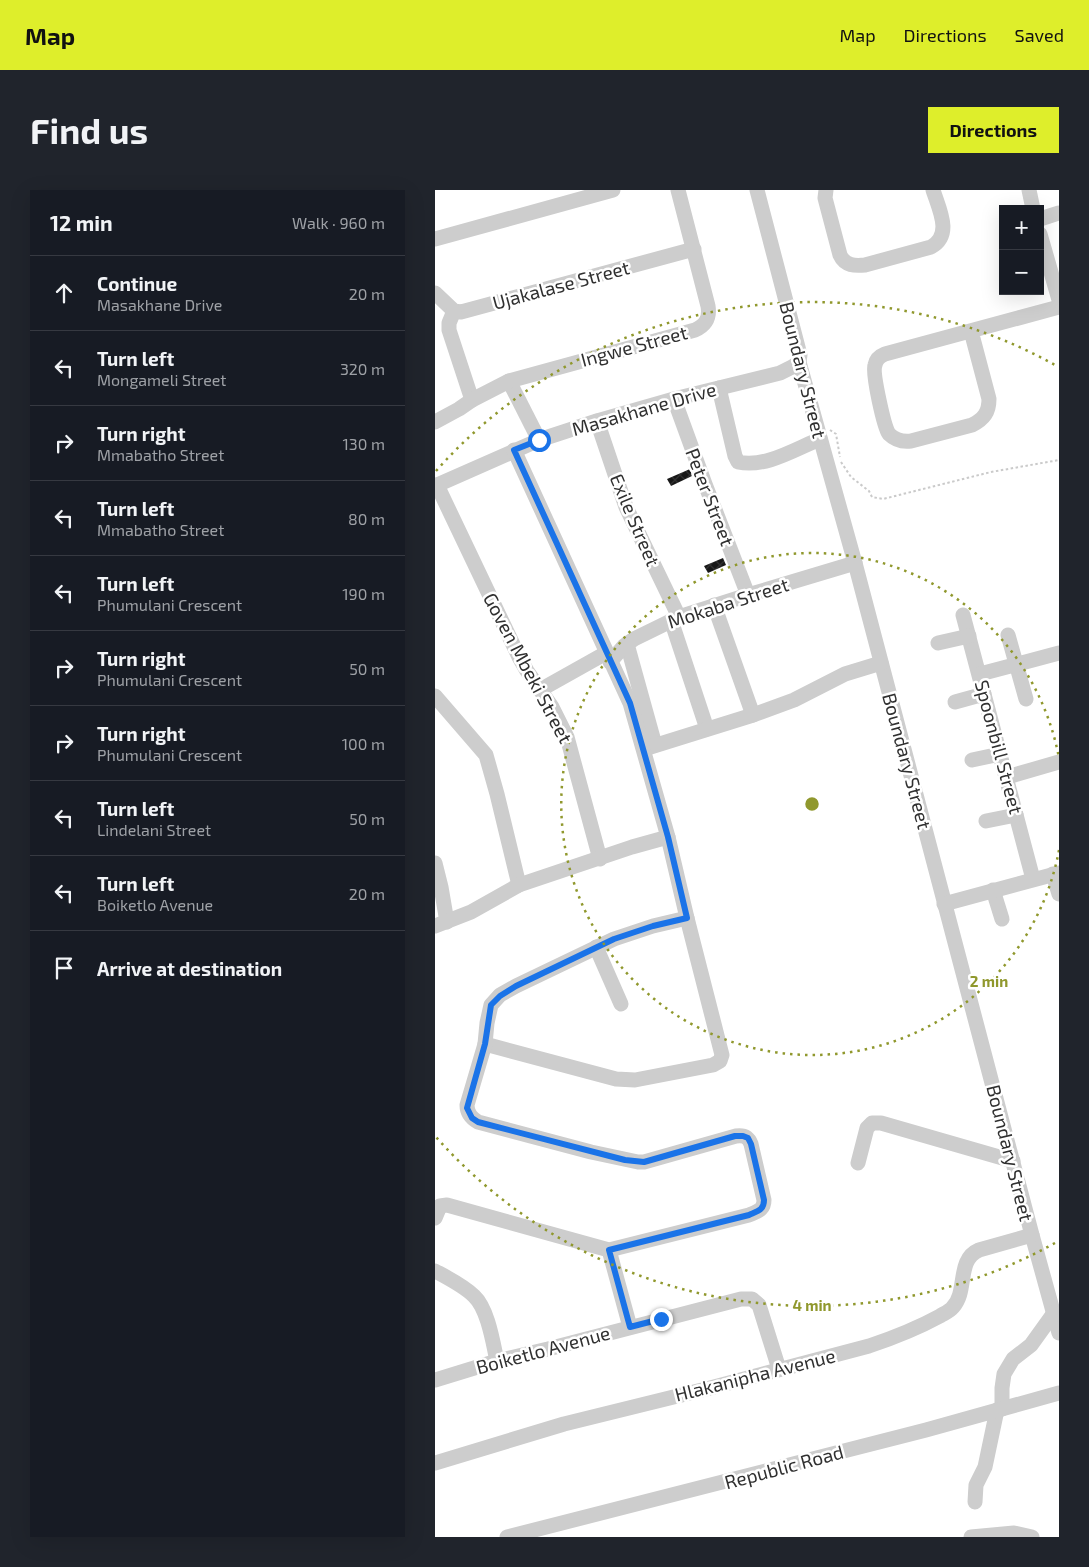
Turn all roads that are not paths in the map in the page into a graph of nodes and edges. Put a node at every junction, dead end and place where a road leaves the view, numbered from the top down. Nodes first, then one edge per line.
1 (613, 190) edge
2 (677, 190) edge
3 (757, 190) edge
4 (826, 190) edge
5 (933, 190) edge
6 (1029, 190) edge
7 (1032, 205) edge
8 (1059, 213) edge
9 (1044, 218) edge
10 (435, 239) edge
11 (1044, 248) edge
12 (694, 249) junction
13 (435, 292) edge
14 (1059, 300) edge
15 (1059, 307) edge
16 (454, 311) junction
17 (442, 330) edge
18 (971, 331) junction
19 (799, 362) junction
20 (509, 381) junction
21 (719, 388) junction
22 (674, 399) junction
23 (472, 400) junction
24 (597, 421) junction
25 (435, 422) edge
26 (819, 435) junction
27 (539, 440) junction
28 (514, 450) junction
29 (436, 485) edge
30 (855, 564) junction
31 (748, 595) junction
32 (714, 606) junction
33 (963, 615) dead end
34 (675, 618) junction
35 (1008, 635) dead end
36 (969, 636) junction
37 (938, 643) dead end
38 (627, 644) junction
39 (1059, 653) edge
40 (608, 658) junction
41 (881, 662) junction
42 (1017, 664) junction
43 (979, 674) junction
44 (540, 690) junction
45 (985, 694) junction
46 (435, 696) edge
47 (1025, 699) dead end
48 (955, 702) dead end
49 (753, 715) junction
50 (707, 729) junction
51 (650, 747) junction
52 (1000, 754) junction
53 (972, 760) dead end
54 (1059, 762) edge
55 (1007, 777) junction
56 (1017, 814) junction
57 (986, 821) dead end
58 (668, 837) junction
59 (600, 859) junction
60 (435, 863) edge
61 (1056, 873) edge
62 (1033, 879) junction
63 (519, 885) junction
64 (993, 890) junction
65 (1059, 894) edge
66 (945, 904) junction
67 (687, 918) junction
68 (1003, 919) dead end
69 (441, 924) edge
70 (596, 947) junction
71 (621, 1004) dead end
72 (485, 1044) junction
73 (1013, 1161) junction
74 (858, 1164) dead end
75 (435, 1218) edge
76 (1032, 1235) junction
77 (609, 1250) junction
78 (435, 1271) edge
79 (1054, 1313) junction
80 (630, 1327) junction
81 (1059, 1332) edge
82 (497, 1361) junction
83 (779, 1369) junction
84 (435, 1380) edge
85 (1059, 1393) edge
86 (999, 1410) junction
87 (435, 1463) edge
88 (975, 1502) dead end
89 (976, 1536) edge
90 (507, 1537) edge
91 (1032, 1537) edge

1 - 10 street
2 - 12 street, Ingwe Street
3 - 19 street, Boundary Street
4 - 5 street
6 - 7 street
8 - 9 street
11 - 14 street
12 - 16 street, Ujakalase Street
12 - 20 street, Ingwe Street
13 - 16 street
15 - 18 street
16 - 17 street
17 - 23 street
18 - 18 street
19 - 21 street, Masakhane Drive
19 - 26 street, Boundary Street
20 - 23 street, Ingwe Street
20 - 27 street
21 - 22 street, Masakhane Drive
21 - 26 street
22 - 24 street, Masakhane Drive
22 - 31 street, Peter Street
23 - 25 street, Ingwe Street
24 - 27 street, Masakhane Drive
24 - 34 street, Exile Street
26 - 30 street, Boundary Street
27 - 28 street, Masakhane Drive
28 - 29 street, Masakhane Drive
28 - 40 street
29 - 44 street, Goven Mbeki Street
30 - 31 street, Mokaba Street
30 - 41 street, Boundary Street
31 - 32 street, Mokaba Street
32 - 34 street, Mokaba Street
32 - 49 street
33 - 36 street, Spoonbill Street
34 - 38 street, Mokaba Street
34 - 50 street, Exile Street
35 - 42 street
36 - 37 street
36 - 43 street, Spoonbill Street
38 - 40 street, Mokaba Street
38 - 51 street
39 - 42 street
40 - 44 street, Mokaba Street
40 - 51 street
41 - 49 street
41 - 66 street, Boundary Street
42 - 43 street
42 - 47 street
43 - 45 street, Spoonbill Street
44 - 59 street, Goven Mbeki Street
45 - 48 street
45 - 52 street, Spoonbill Street
46 - 63 street
49 - 50 street
50 - 51 street
51 - 58 street
52 - 53 street
52 - 55 street, Spoonbill Street
54 - 55 street
55 - 56 street, Spoonbill Street
56 - 57 street
56 - 62 street, Spoonbill Street
58 - 59 street
58 - 67 street
59 - 63 street
60 - 69 street
61 - 62 street
61 - 65 street
62 - 64 street
63 - 69 street
64 - 66 street
64 - 68 street
66 - 73 street, Boundary Street
67 - 70 street
67 - 72 street
70 - 71 street
70 - 72 street
72 - 77 street
73 - 74 street
73 - 76 street, Boundary Street
75 - 77 street
76 - 79 street, Boundary Street
76 - 83 street, Hlakanipha Avenue
77 - 80 street
78 - 82 street
79 - 81 street, Boundary Street
79 - 86 street
80 - 82 street, Boiketlo Avenue
80 - 83 street, Boiketlo Avenue
82 - 84 street, Boiketlo Avenue
83 - 87 street, Hlakanipha Avenue
85 - 86 street, Republic Road
86 - 88 street
86 - 90 street, Republic Road
89 - 91 street

